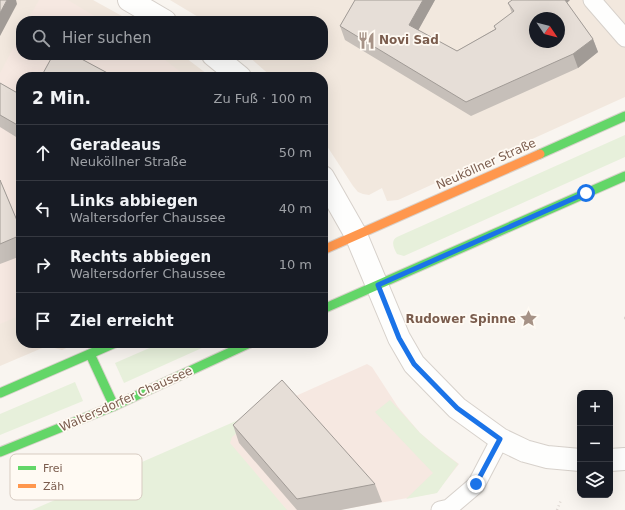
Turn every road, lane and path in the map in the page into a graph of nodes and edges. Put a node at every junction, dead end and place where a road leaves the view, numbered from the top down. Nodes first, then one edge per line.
1 (129, 0) edge
2 (592, 0) edge
3 (156, 16) edge
4 (625, 38) edge
5 (219, 60) edge
6 (234, 72) edge
7 (625, 116) edge
8 (625, 176) edge
9 (328, 186) edge
10 (356, 235) junction
11 (328, 248) edge
12 (378, 285) junction
13 (328, 307) edge
14 (104, 348) edge
15 (239, 348) edge
16 (90, 354) junction
17 (0, 393) edge
18 (114, 406) junction
19 (500, 439) junction
20 (0, 452) edge
21 (625, 459) edge
22 (577, 460) edge
23 (613, 460) edge
24 (561, 500) dead end
25 (440, 510) edge
26 (557, 510) edge

1 - 3 street
2 - 4 lane
5 - 6 street
7 - 10 main road, Neuköllner Straße
8 - 12 main road
9 - 10 street
10 - 11 main road
10 - 12 street
12 - 13 main road
12 - 19 street
14 - 16 main road
15 - 18 main road, Waltersdorfer Chaussee
16 - 17 main road
16 - 18 main road
18 - 20 main road, Waltersdorfer Chaussee
19 - 22 street
19 - 25 lane
21 - 23 street
24 - 26 path

